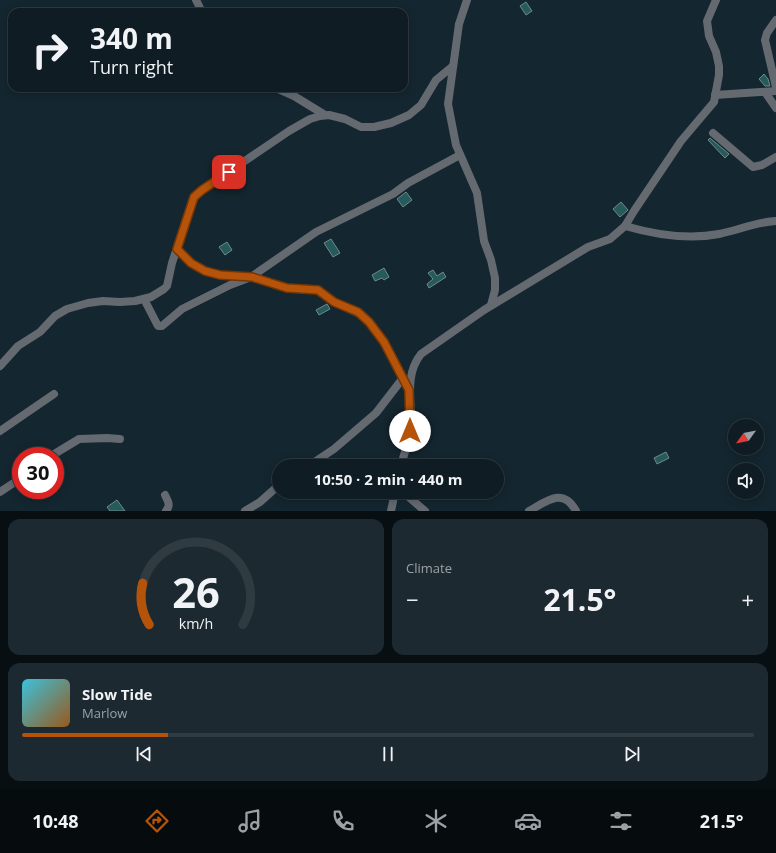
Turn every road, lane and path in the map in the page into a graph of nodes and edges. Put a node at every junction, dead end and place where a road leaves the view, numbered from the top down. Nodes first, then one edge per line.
1 (466, 0) edge
2 (716, 0) edge
3 (776, 20) edge
4 (453, 66) junction
5 (776, 87) edge
6 (776, 91) edge
7 (285, 92) edge
8 (765, 92) junction
9 (715, 95) junction
10 (776, 108) edge
11 (325, 115) junction
12 (713, 133) dead end
13 (460, 155) junction
14 (776, 156) edge
15 (776, 221) edge
16 (625, 226) junction
17 (177, 249) junction
18 (252, 277) junction
19 (144, 299) junction
20 (491, 305) junction
21 (0, 366) edge
22 (403, 378) junction
23 (409, 390) junction
24 (54, 394) dead end
25 (0, 431) edge
26 (120, 439) dead end
27 (64, 448) edge
28 (318, 459) edge
29 (403, 459) edge
30 (12, 484) edge
31 (272, 491) edge
32 (0, 492) edge
33 (164, 495) dead end
34 (394, 499) edge
35 (411, 499) edge
36 (166, 511) edge
37 (245, 511) edge
38 (391, 511) edge
39 (426, 511) edge
40 (529, 511) edge
41 (576, 511) edge

1 - 4 street
2 - 9 street
3 - 5 street
4 - 11 street
4 - 13 street
6 - 8 street
7 - 11 street
8 - 9 street
8 - 10 street
9 - 16 street
11 - 17 street
12 - 14 street
13 - 18 street
13 - 20 street
15 - 16 street
16 - 20 street
17 - 18 street
17 - 19 street
18 - 19 street
18 - 22 street
19 - 21 street
20 - 23 street
22 - 23 street
22 - 28 street
23 - 29 street
24 - 25 street
26 - 27 street
30 - 32 street
31 - 37 street
33 - 36 street
34 - 38 street
35 - 39 street
40 - 41 street

